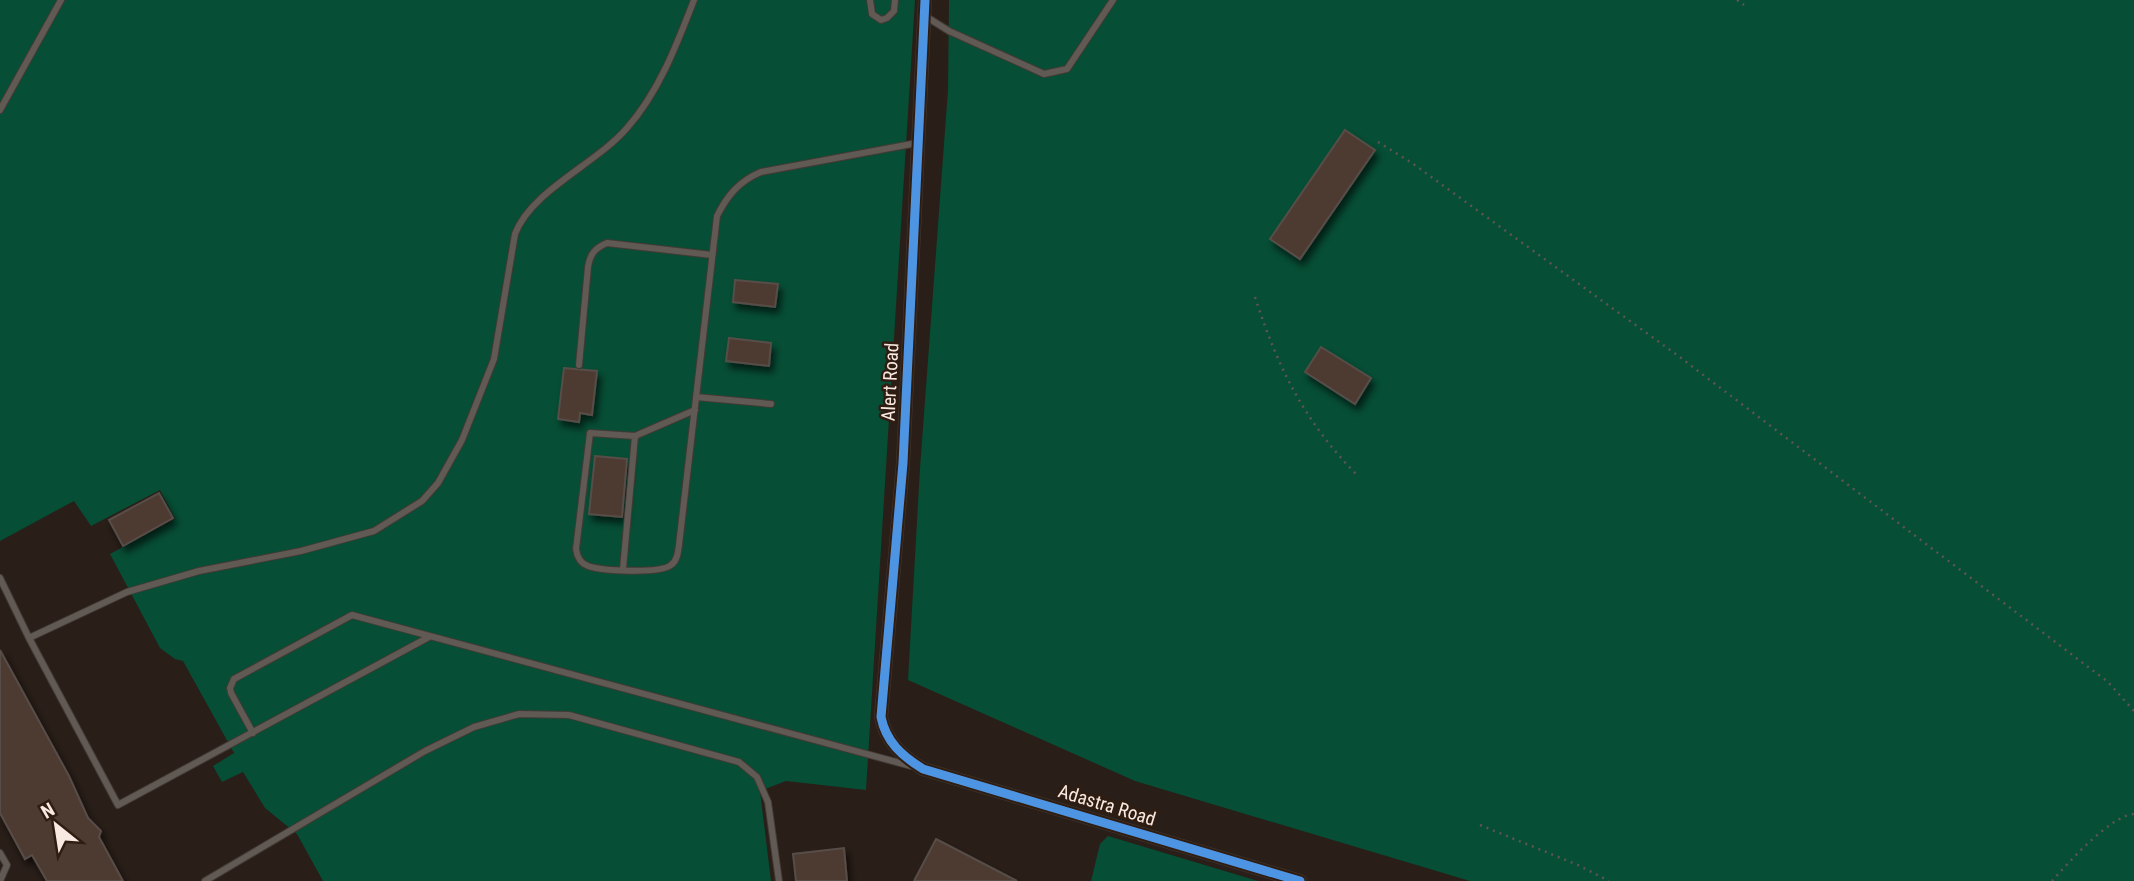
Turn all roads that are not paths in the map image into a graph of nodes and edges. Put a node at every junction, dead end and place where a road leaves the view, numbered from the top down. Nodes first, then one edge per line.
1 (61, 0) edge
2 (694, 0) edge
3 (870, 0) edge
4 (895, 0) edge
5 (925, 0) edge
6 (1113, 0) edge
7 (924, 15) junction
8 (0, 110) edge
9 (920, 142) junction
10 (712, 254) junction
11 (579, 365) dead end
12 (696, 397) junction
13 (771, 404) dead end
14 (695, 410) junction
15 (635, 436) junction
16 (623, 569) junction
17 (0, 578) edge
18 (429, 637) junction
19 (29, 638) junction
20 (253, 733) junction
21 (905, 758) joint
22 (923, 769) junction
23 (0, 853) edge
24 (0, 881) edge
25 (205, 881) edge
26 (779, 881) edge
27 (1300, 881) edge

1 - 8 lane
2 - 19 lane
3 - 4 lane
5 - 7 street, Alert Road
6 - 7 lane
7 - 9 street, Alert Road
9 - 10 lane
9 - 21 street, Alert Road
10 - 11 lane
10 - 12 lane
12 - 13 lane
12 - 14 lane
14 - 15 lane
14 - 16 lane
15 - 16 lane
15 - 16 lane
17 - 19 lane
18 - 20 lane
18 - 20 lane
18 - 22 lane
19 - 20 lane
21 - 22 street, Adastra Road
22 - 27 street, Adastra Road
23 - 24 lane
25 - 26 lane

